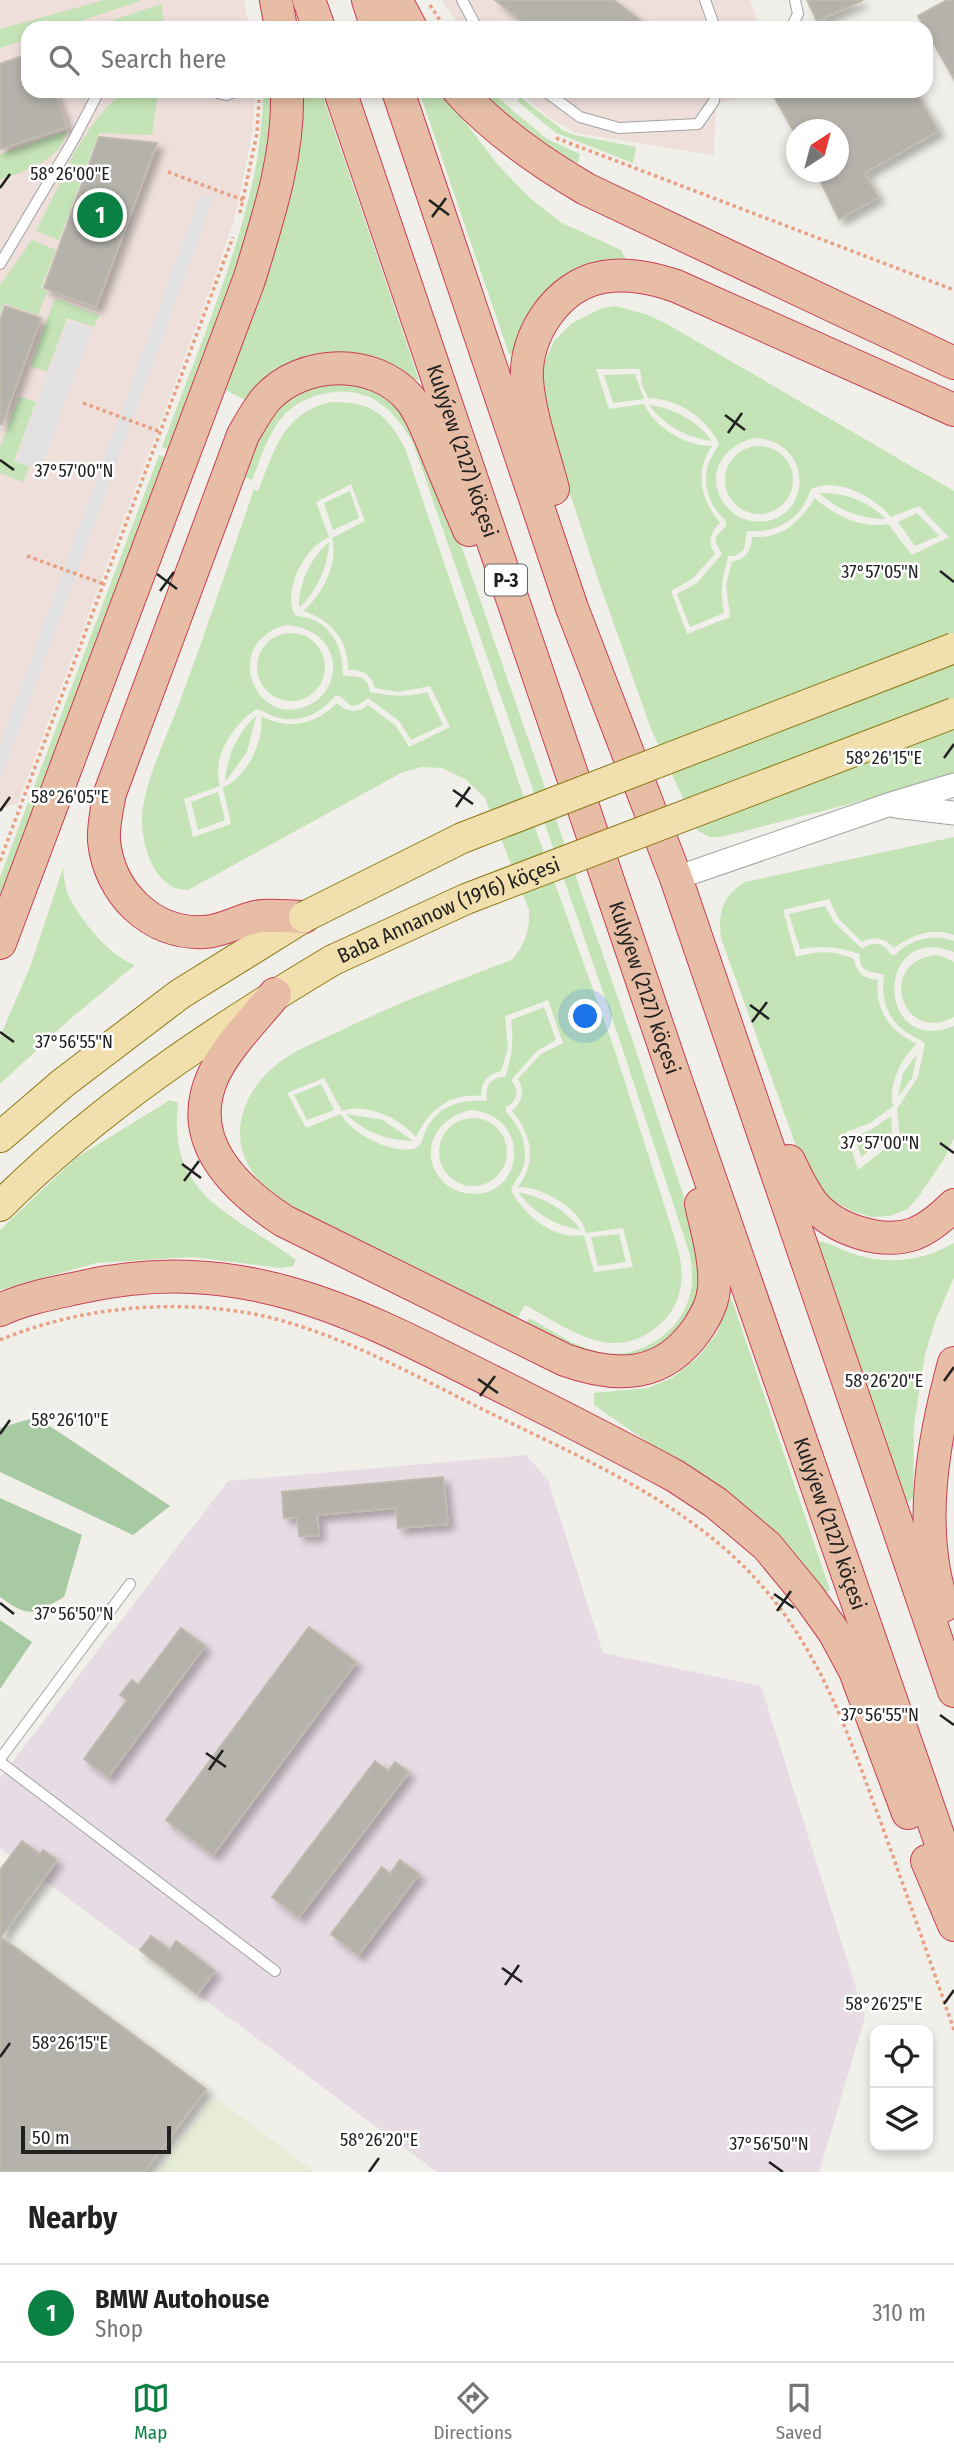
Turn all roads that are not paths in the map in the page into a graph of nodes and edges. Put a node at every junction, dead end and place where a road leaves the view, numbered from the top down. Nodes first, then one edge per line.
1 (276, 0) edge
2 (309, 0) edge
3 (368, 0) edge
4 (396, 0) edge
5 (462, 0) edge
6 (705, 0) edge
7 (794, 0) edge
8 (280, 21) edge
9 (316, 21) edge
10 (375, 21) edge
11 (407, 21) edge
12 (473, 21) edge
13 (712, 21) edge
14 (794, 21) edge
15 (95, 98) edge
16 (287, 98) edge
17 (342, 98) edge
18 (400, 98) edge
19 (466, 98) edge
20 (554, 98) edge
21 (714, 98) edge
22 (0, 264) edge
23 (954, 363) edge
24 (954, 410) edge
25 (572, 608) junction
26 (954, 634) edge
27 (526, 639) junction
28 (954, 648) edge
29 (885, 673) junction
30 (954, 716) edge
31 (907, 731) joint
32 (954, 785) edge
33 (888, 805) junction
34 (954, 813) edge
35 (676, 878) junction
36 (303, 917) junction
37 (0, 943) edge
38 (275, 994) junction
39 (734, 1045) junction
40 (672, 1069) junction
41 (0, 1137) edge
42 (954, 1205) edge
43 (0, 1206) edge
44 (0, 1310) edge
45 (954, 1363) edge
46 (130, 1584) dead end
47 (954, 1637) edge
48 (954, 1691) edge
49 (0, 1760) edge
50 (954, 1881) edge
51 (954, 1925) edge
52 (275, 1971) dead end

1 - 8 highway
2 - 9 highway
3 - 10 highway
4 - 11 highway
5 - 12 lane
6 - 13 lane
7 - 14 lane
15 - 22 lane
16 - 37 highway
17 - 27 highway, Kulyýew (2127) köçesi / P-3
18 - 25 highway, P-3
19 - 23 highway
20 - 21 lane
24 - 25 highway
25 - 35 highway, P-3
26 - 29 highway, bridge
27 - 36 highway
27 - 40 highway, Kulyýew (2127) köçesi / P-3
28 - 29 main road, bridge
29 - 36 main road, bridge
30 - 31 highway, bridge
31 - 38 main road, Baba Annanow (1916) köçesi, bridge
32 - 33 street
33 - 34 street
33 - 35 street
35 - 39 highway, P-3
36 - 41 main road
38 - 40 highway
38 - 43 main road, Baba Annanow (1916) köçesi
39 - 42 highway
39 - 48 highway
40 - 50 highway, Kulyýew (2127) köçesi
44 - 51 highway
45 - 47 highway
46 - 49 lane
49 - 52 lane

